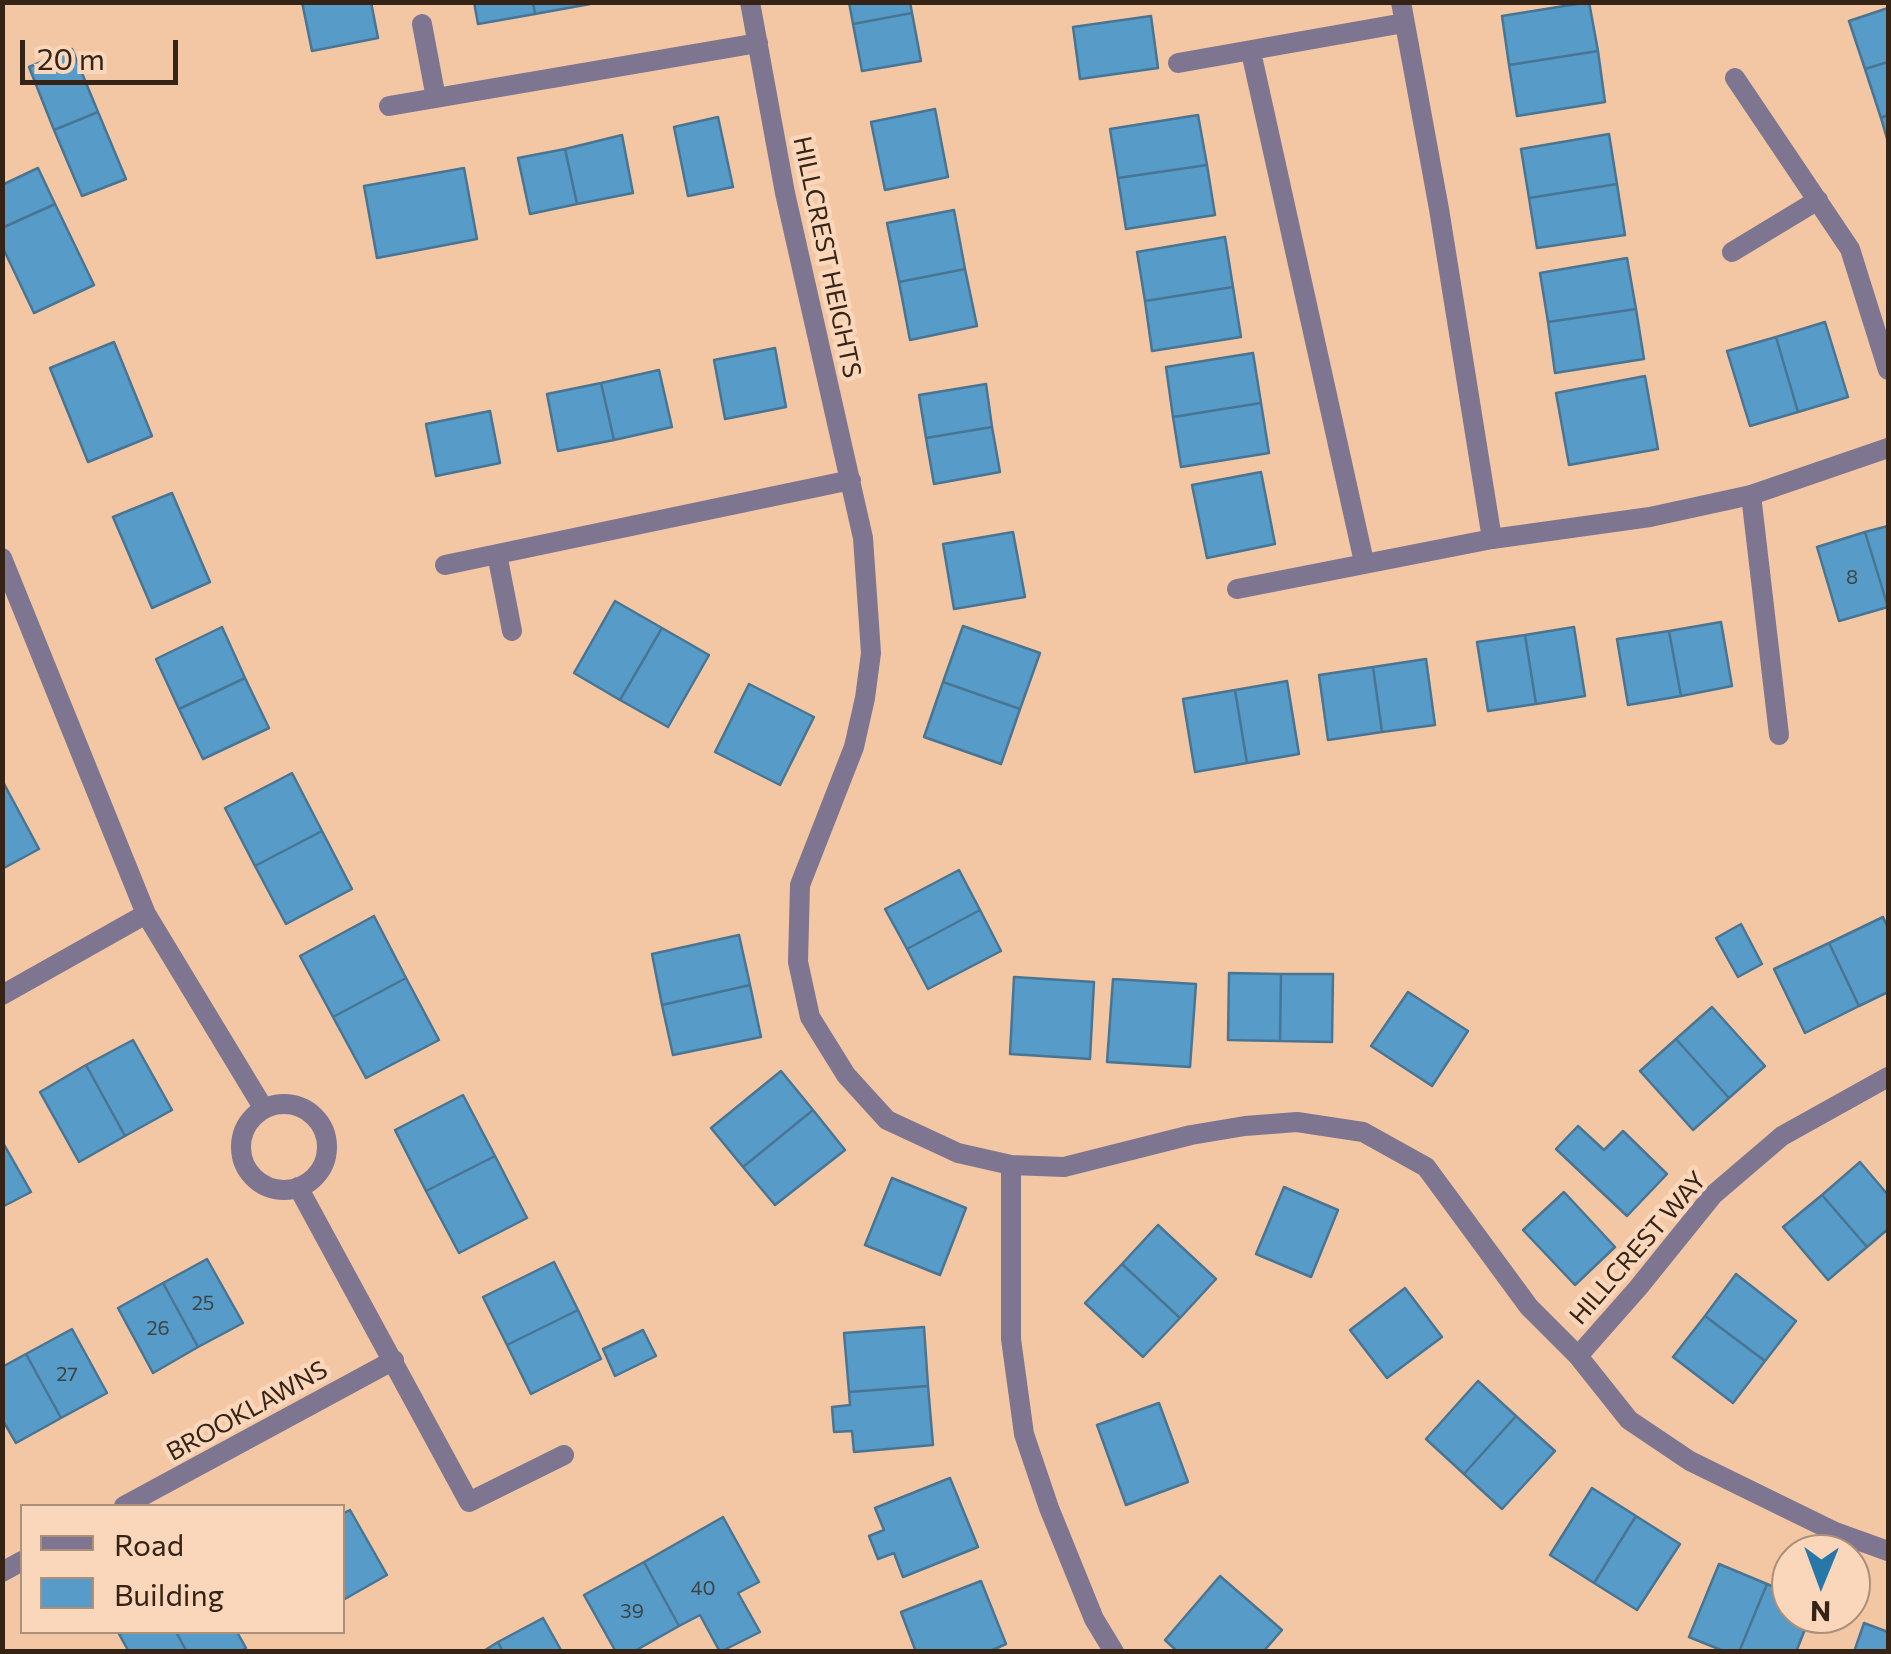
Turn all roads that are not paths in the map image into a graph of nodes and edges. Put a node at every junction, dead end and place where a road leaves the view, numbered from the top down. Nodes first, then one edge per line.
1 (750, 2) edge
2 (1402, 13) edge
3 (422, 24) dead end
4 (758, 43) junction
5 (1252, 52) junction
6 (1178, 64) dead end
7 (1735, 78) dead end
8 (436, 98) junction
9 (389, 106) dead end
10 (1818, 200) junction
11 (1732, 252) dead end
12 (1888, 370) edge
13 (1888, 448) edge
14 (852, 480) junction
15 (1750, 495) junction
16 (1492, 539) junction
17 (497, 554) junction
18 (2, 558) edge
19 (1364, 562) junction
20 (445, 564) dead end
21 (1237, 589) dead end
22 (512, 631) dead end
23 (1779, 736) dead end
24 (146, 914) junction
25 (2, 995) edge
26 (1888, 1077) edge
27 (264, 1109) junction
28 (1010, 1165) junction
29 (298, 1188) junction
30 (1578, 1356) junction
31 (394, 1360) junction
32 (564, 1455) dead end
33 (128, 1504) edge
34 (1888, 1551) edge
35 (1114, 1652) edge

1 - 4 street, HILLCREST HEIGHTS
2 - 5 street
2 - 16 street
3 - 8 street
4 - 8 street
4 - 14 street, HILLCREST HEIGHTS
5 - 6 street
5 - 19 street
7 - 10 street
8 - 9 street
10 - 11 street
10 - 12 street
13 - 15 street
14 - 17 street
14 - 28 street, HILLCREST HEIGHTS
15 - 16 street
15 - 23 street
16 - 19 street
17 - 20 street
17 - 22 street
18 - 24 street
19 - 21 street
24 - 25 street
24 - 27 street
26 - 30 street, HILLCREST WAY
27 - 29 street
27 - 29 street
28 - 30 street, HILLCREST HEIGHTS
28 - 35 street
29 - 31 street
30 - 34 street, HILLCREST HEIGHTS
31 - 32 street
31 - 33 street, BROOKLAWNS

